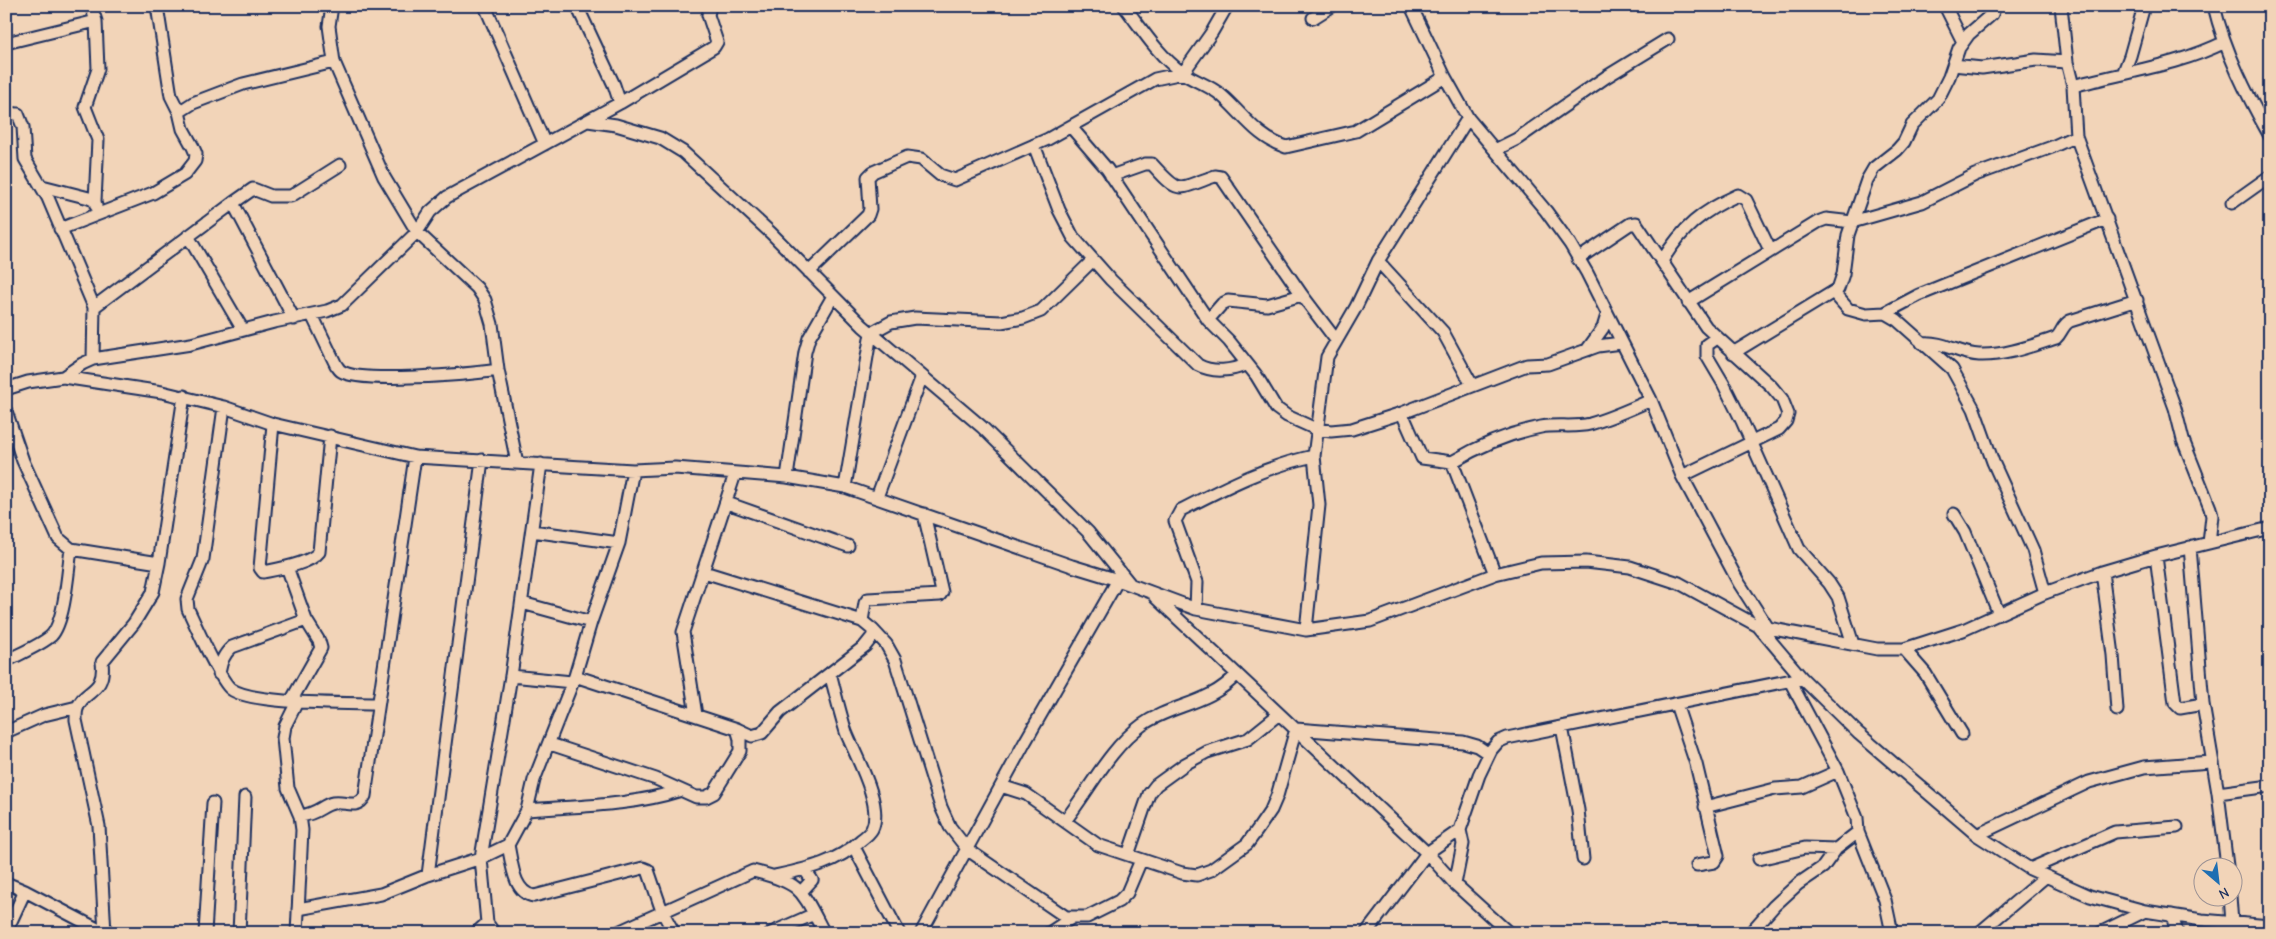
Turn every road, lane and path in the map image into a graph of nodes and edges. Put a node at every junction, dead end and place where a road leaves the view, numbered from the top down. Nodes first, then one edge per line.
1 (91, 6) edge
2 (157, 6) edge
3 (332, 6) edge
4 (485, 6) edge
5 (577, 6) edge
6 (710, 6) edge
7 (1124, 6) edge
8 (1227, 6) edge
9 (1332, 6) edge
10 (1411, 6) edge
11 (1945, 6) edge
12 (1995, 6) edge
13 (2061, 6) edge
14 (2144, 6) edge
15 (2215, 7) edge
16 (1313, 18) dead end
17 (96, 21) junction
18 (1668, 39) dead end
19 (6, 42) edge
20 (1963, 42) junction
21 (2225, 42) junction
22 (334, 62) junction
23 (2067, 62) junction
24 (1953, 64) junction
25 (1182, 73) junction
26 (2123, 74) junction
27 (1445, 77) junction
28 (2073, 86) junction
29 (171, 96) junction
30 (193, 103) junction
31 (620, 103) junction
32 (179, 112) junction
33 (6, 113) edge
34 (1468, 118) junction
35 (588, 121) junction
36 (1071, 127) junction
37 (2076, 136) junction
38 (2270, 136) edge
39 (545, 144) junction
40 (1034, 145) junction
41 (1495, 150) junction
42 (340, 165) dead end
43 (1111, 176) junction
44 (2270, 176) edge
45 (42, 186) junction
46 (95, 201) junction
47 (233, 203) junction
48 (2232, 203) dead end
49 (100, 215) junction
50 (2107, 218) junction
51 (1852, 222) junction
52 (60, 229) junction
53 (417, 232) junction
54 (188, 236) junction
55 (1770, 250) junction
56 (1578, 259) junction
57 (1092, 261) junction
58 (1378, 261) junction
59 (1662, 261) junction
60 (809, 272) junction
61 (1833, 292) junction
62 (1302, 295) junction
63 (833, 296) junction
64 (2137, 300) junction
65 (1688, 302) junction
66 (94, 307) junction
67 (1885, 313) junction
68 (312, 315) junction
69 (1607, 316) junction
70 (294, 319) junction
71 (1208, 320) junction
72 (243, 330) junction
73 (871, 333) junction
74 (1717, 338) junction
75 (1336, 340) junction
76 (1922, 343) junction
77 (1621, 344) junction
78 (1586, 351) junction
79 (1733, 353) junction
80 (93, 359) junction
81 (1247, 364) junction
82 (498, 370) junction
83 (922, 376) junction
84 (63, 377) junction
85 (1472, 385) junction
86 (6, 389) edge
87 (184, 396) junction
88 (1651, 400) junction
89 (224, 407) junction
90 (6, 411) edge
91 (1402, 413) junction
92 (274, 424) junction
93 (1316, 429) junction
94 (330, 436) junction
95 (1751, 444) junction
96 (415, 456) junction
97 (1314, 456) junction
98 (482, 460) junction
99 (517, 462) junction
100 (1452, 462) junction
101 (541, 464) junction
102 (633, 470) junction
103 (735, 474) junction
104 (1682, 476) junction
105 (787, 477) junction
106 (845, 487) junction
107 (877, 497) junction
108 (727, 503) junction
109 (924, 514) junction
110 (1954, 514) dead end
111 (2270, 528) edge
112 (532, 531) junction
113 (619, 543) junction
114 (2209, 543) junction
115 (848, 546) dead end
116 (2190, 547) junction
117 (72, 549) junction
118 (2156, 556) junction
119 (159, 563) junction
120 (287, 567) junction
121 (704, 572) junction
122 (2102, 572) junction
123 (1495, 574) junction
124 (1118, 580) junction
125 (1131, 585) junction
126 (2045, 593) junction
127 (1151, 594) junction
128 (522, 603) junction
129 (1196, 609) junction
130 (1999, 614) junction
131 (306, 620) junction
132 (862, 621) junction
133 (591, 622) junction
134 (1763, 627) junction
135 (873, 630) junction
136 (1306, 630) junction
137 (1853, 644) junction
138 (1904, 649) junction
139 (6, 660) edge
140 (830, 673) junction
141 (219, 674) junction
142 (1237, 674) junction
143 (511, 676) junction
144 (1802, 678) junction
145 (574, 679) junction
146 (1790, 681) junction
147 (294, 702) junction
148 (378, 704) junction
149 (1676, 704) junction
150 (2203, 704) junction
151 (77, 707) junction
152 (2117, 710) dead end
153 (1279, 714) junction
154 (696, 715) junction
155 (1562, 728) junction
156 (737, 729) junction
157 (1296, 729) junction
158 (6, 732) edge
159 (1962, 734) dead end
160 (550, 744) junction
161 (1489, 754) junction
162 (2211, 762) junction
163 (1838, 771) junction
164 (1001, 786) junction
165 (2270, 786) edge
166 (678, 790) junction
167 (2218, 793) junction
168 (245, 797) dead end
169 (213, 803) dead end
170 (1705, 806) junction
171 (527, 810) junction
172 (300, 816) junction
173 (1065, 821) junction
174 (2177, 827) dead end
175 (1460, 830) junction
176 (1858, 832) junction
177 (1977, 835) junction
178 (508, 845) junction
179 (854, 847) junction
180 (1836, 849) junction
181 (968, 850) junction
182 (1427, 853) junction
183 (1128, 855) junction
184 (2226, 856) edge
185 (481, 858) junction
186 (1583, 859) dead end
187 (1759, 859) dead end
188 (1141, 860) junction
189 (1697, 865) dead end
190 (2030, 869) junction
191 (805, 870) junction
192 (428, 875) junction
193 (775, 876) junction
194 (2045, 877) junction
195 (6, 884) edge
196 (1455, 884) junction
197 (25, 891) junction
198 (801, 892) junction
199 (2231, 906) edge
200 (298, 909) junction
201 (662, 911) junction
202 (2145, 911) junction
203 (814, 914) junction
204 (2172, 915) junction
205 (1073, 917) junction
206 (2232, 923) junction
207 (490, 928) edge
208 (2267, 928) edge
209 (6, 932) edge
210 (105, 933) edge
211 (205, 933) edge
212 (240, 933) edge
213 (297, 933) edge
214 (476, 933) edge
215 (616, 933) edge
216 (674, 933) edge
217 (771, 933) edge
218 (824, 933) edge
219 (899, 933) edge
220 (921, 933) edge
221 (1049, 933) edge
222 (1366, 933) edge
223 (1509, 933) edge
224 (1750, 933) edge
225 (1892, 933) edge
226 (1979, 933) edge
227 (2100, 933) edge
228 (2177, 933) edge

1 - 17 street
2 - 29 street
3 - 22 street
4 - 39 street
5 - 31 street
6 - 31 street
7 - 25 street
8 - 25 street
9 - 16 street
10 - 27 street
11 - 20 street
12 - 20 street
13 - 23 street
14 - 26 street
15 - 21 street
17 - 19 street
17 - 46 street
18 - 41 street
20 - 24 street
21 - 26 street
21 - 38 street
22 - 30 street
22 - 53 street
23 - 24 street
23 - 28 street
24 - 51 street
25 - 27 street
25 - 36 street
26 - 28 street
27 - 34 street
28 - 37 street
29 - 30 street
29 - 32 street
30 - 32 street
31 - 35 street
32 - 49 street
33 - 45 street
34 - 41 street
34 - 58 street
35 - 39 street
35 - 60 street
36 - 40 street
36 - 43 street
37 - 50 street
37 - 51 street
39 - 53 street
40 - 57 street
40 - 60 street
41 - 56 street
42 - 47 street
43 - 62 street
43 - 71 street
44 - 48 street
45 - 46 street
45 - 52 street
46 - 49 street
47 - 54 street
47 - 70 street
49 - 52 street
50 - 64 street
50 - 67 street
51 - 55 street
51 - 61 street
52 - 66 street
53 - 68 street
53 - 82 street
54 - 66 street
54 - 72 street
55 - 59 street
55 - 65 street
56 - 59 street
56 - 69 street
57 - 73 street
57 - 81 street
58 - 75 street
58 - 85 street
59 - 65 street
60 - 63 street
61 - 67 street
61 - 79 street
62 - 71 street
62 - 75 street
63 - 73 street
63 - 105 street
64 - 76 street
64 - 114 street
65 - 74 street
66 - 80 street
67 - 76 street
68 - 70 street
68 - 82 street
69 - 77 street
69 - 78 street
70 - 72 street
71 - 81 street
72 - 80 street
73 - 83 street
73 - 106 street
74 - 79 street
74 - 95 street
75 - 93 street
76 - 126 street
77 - 78 street
77 - 88 street
78 - 85 street
79 - 95 street
80 - 84 street
81 - 93 street
82 - 99 street
83 - 107 street
83 - 125 street
84 - 86 street
84 - 87 street
85 - 91 street
87 - 89 street
87 - 119 street
88 - 100 street
88 - 104 street
89 - 92 street
89 - 141 street
90 - 117 street
91 - 93 street
91 - 100 street
92 - 94 street
92 - 120 street
93 - 97 street
94 - 96 street
94 - 120 street
95 - 104 street
95 - 137 street
96 - 98 street
96 - 148 street
97 - 129 street
97 - 136 street
98 - 99 street
98 - 192 street
99 - 101 street
100 - 123 street
101 - 102 street
101 - 112 street
102 - 103 street
102 - 113 street
103 - 105 street
103 - 108 street
104 - 134 street
105 - 106 street
106 - 107 street
107 - 109 street
108 - 115 street
108 - 121 street
109 - 124 street
109 - 132 street
110 - 130 street
111 - 114 street
112 - 113 street
112 - 128 street
113 - 133 street
114 - 116 street
116 - 118 street
116 - 150 street
117 - 119 street
117 - 139 street
118 - 122 street
118 - 150 street
119 - 151 street
120 - 131 street
121 - 132 street
121 - 154 street
122 - 126 street
122 - 152 street
123 - 134 street
123 - 136 street
124 - 125 street
124 - 164 street
125 - 127 street
126 - 130 street
127 - 129 street
127 - 142 street
128 - 133 street
128 - 143 street
129 - 136 street
130 - 138 street
131 - 141 street
131 - 147 street
132 - 135 street
133 - 145 street
134 - 137 street
134 - 144 street
135 - 140 street
135 - 181 street
137 - 138 street
138 - 159 street
140 - 156 street
140 - 179 street
141 - 147 street
142 - 153 street
142 - 173 street
143 - 145 street
143 - 185 street
144 - 146 street
144 - 177 street
145 - 154 street
145 - 160 street
146 - 149 street
146 - 163 street
147 - 148 street
147 - 172 street
148 - 172 street
149 - 155 street
149 - 170 street
150 - 162 street
151 - 158 street
151 - 210 street
153 - 157 street
153 - 183 street
154 - 156 street
155 - 161 street
155 - 186 street
156 - 166 street
157 - 161 street
157 - 182 street
157 - 188 street
160 - 166 street
160 - 171 street
161 - 175 street
162 - 167 street
162 - 177 street
163 - 170 street
163 - 176 street
164 - 173 street
164 - 181 street
165 - 167 street
166 - 171 street
167 - 184 street
168 - 212 street
169 - 211 street
170 - 189 street
171 - 178 street
172 - 200 street
173 - 183 street
174 - 190 street
175 - 182 street
175 - 196 street
176 - 180 street
176 - 225 street
177 - 190 street
178 - 185 street
178 - 201 street
179 - 191 street
179 - 219 street
180 - 187 street
180 - 224 street
181 - 205 street
181 - 220 street
182 - 196 street
182 - 222 street
183 - 188 street
185 - 192 street
185 - 207 street
188 - 205 street
190 - 194 street
191 - 193 street
191 - 198 street
192 - 200 street
193 - 198 street
193 - 201 street
194 - 202 street
194 - 226 street
195 - 197 street
196 - 223 street
197 - 209 street
197 - 210 street
198 - 203 street
199 - 206 street
200 - 213 street
201 - 215 street
201 - 216 street
202 - 204 street
202 - 227 street
203 - 217 street
203 - 218 street
204 - 206 street
204 - 228 street
205 - 221 street
206 - 208 street
207 - 214 street

